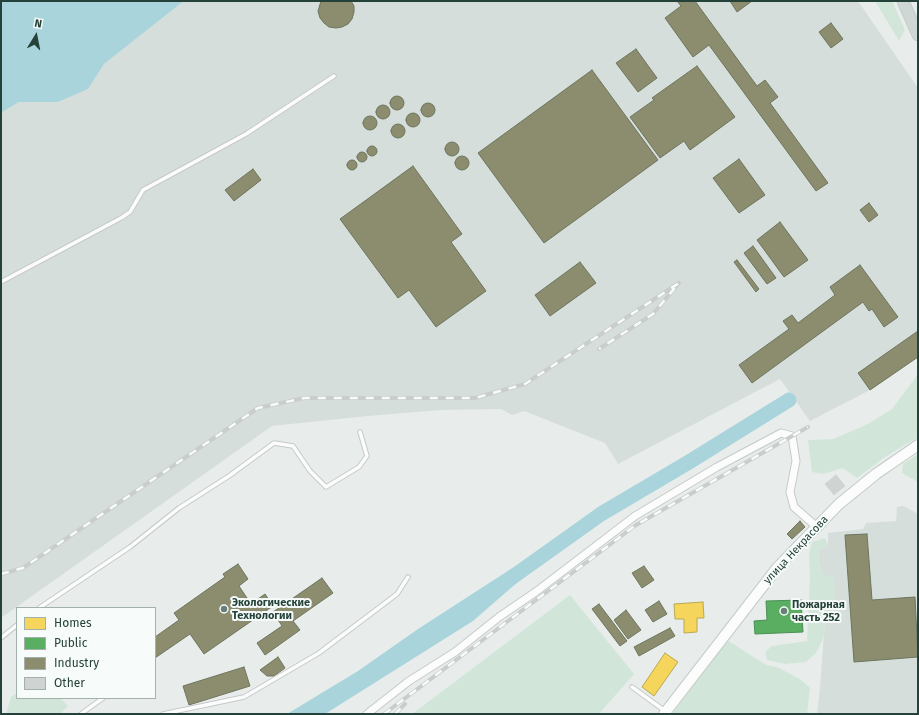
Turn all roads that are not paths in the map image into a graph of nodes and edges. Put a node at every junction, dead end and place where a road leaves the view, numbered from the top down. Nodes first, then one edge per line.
1 (903, 1) edge
2 (918, 35) edge
3 (334, 76) dead end
4 (1, 282) edge
5 (360, 432) dead end
6 (918, 445) edge
7 (817, 528) junction
8 (408, 578) dead end
9 (40, 607) edge
10 (16, 626) edge
11 (1, 638) edge
12 (632, 687) dead end
13 (101, 699) edge
14 (665, 713) edge
15 (81, 714) edge
16 (163, 714) edge
17 (367, 714) edge

1 - 2 main road
3 - 4 lane
5 - 9 lane
6 - 7 street, улица Некрасова
7 - 14 street, улица Некрасова
7 - 17 street
8 - 16 lane
10 - 11 lane
12 - 14 lane
13 - 15 lane

